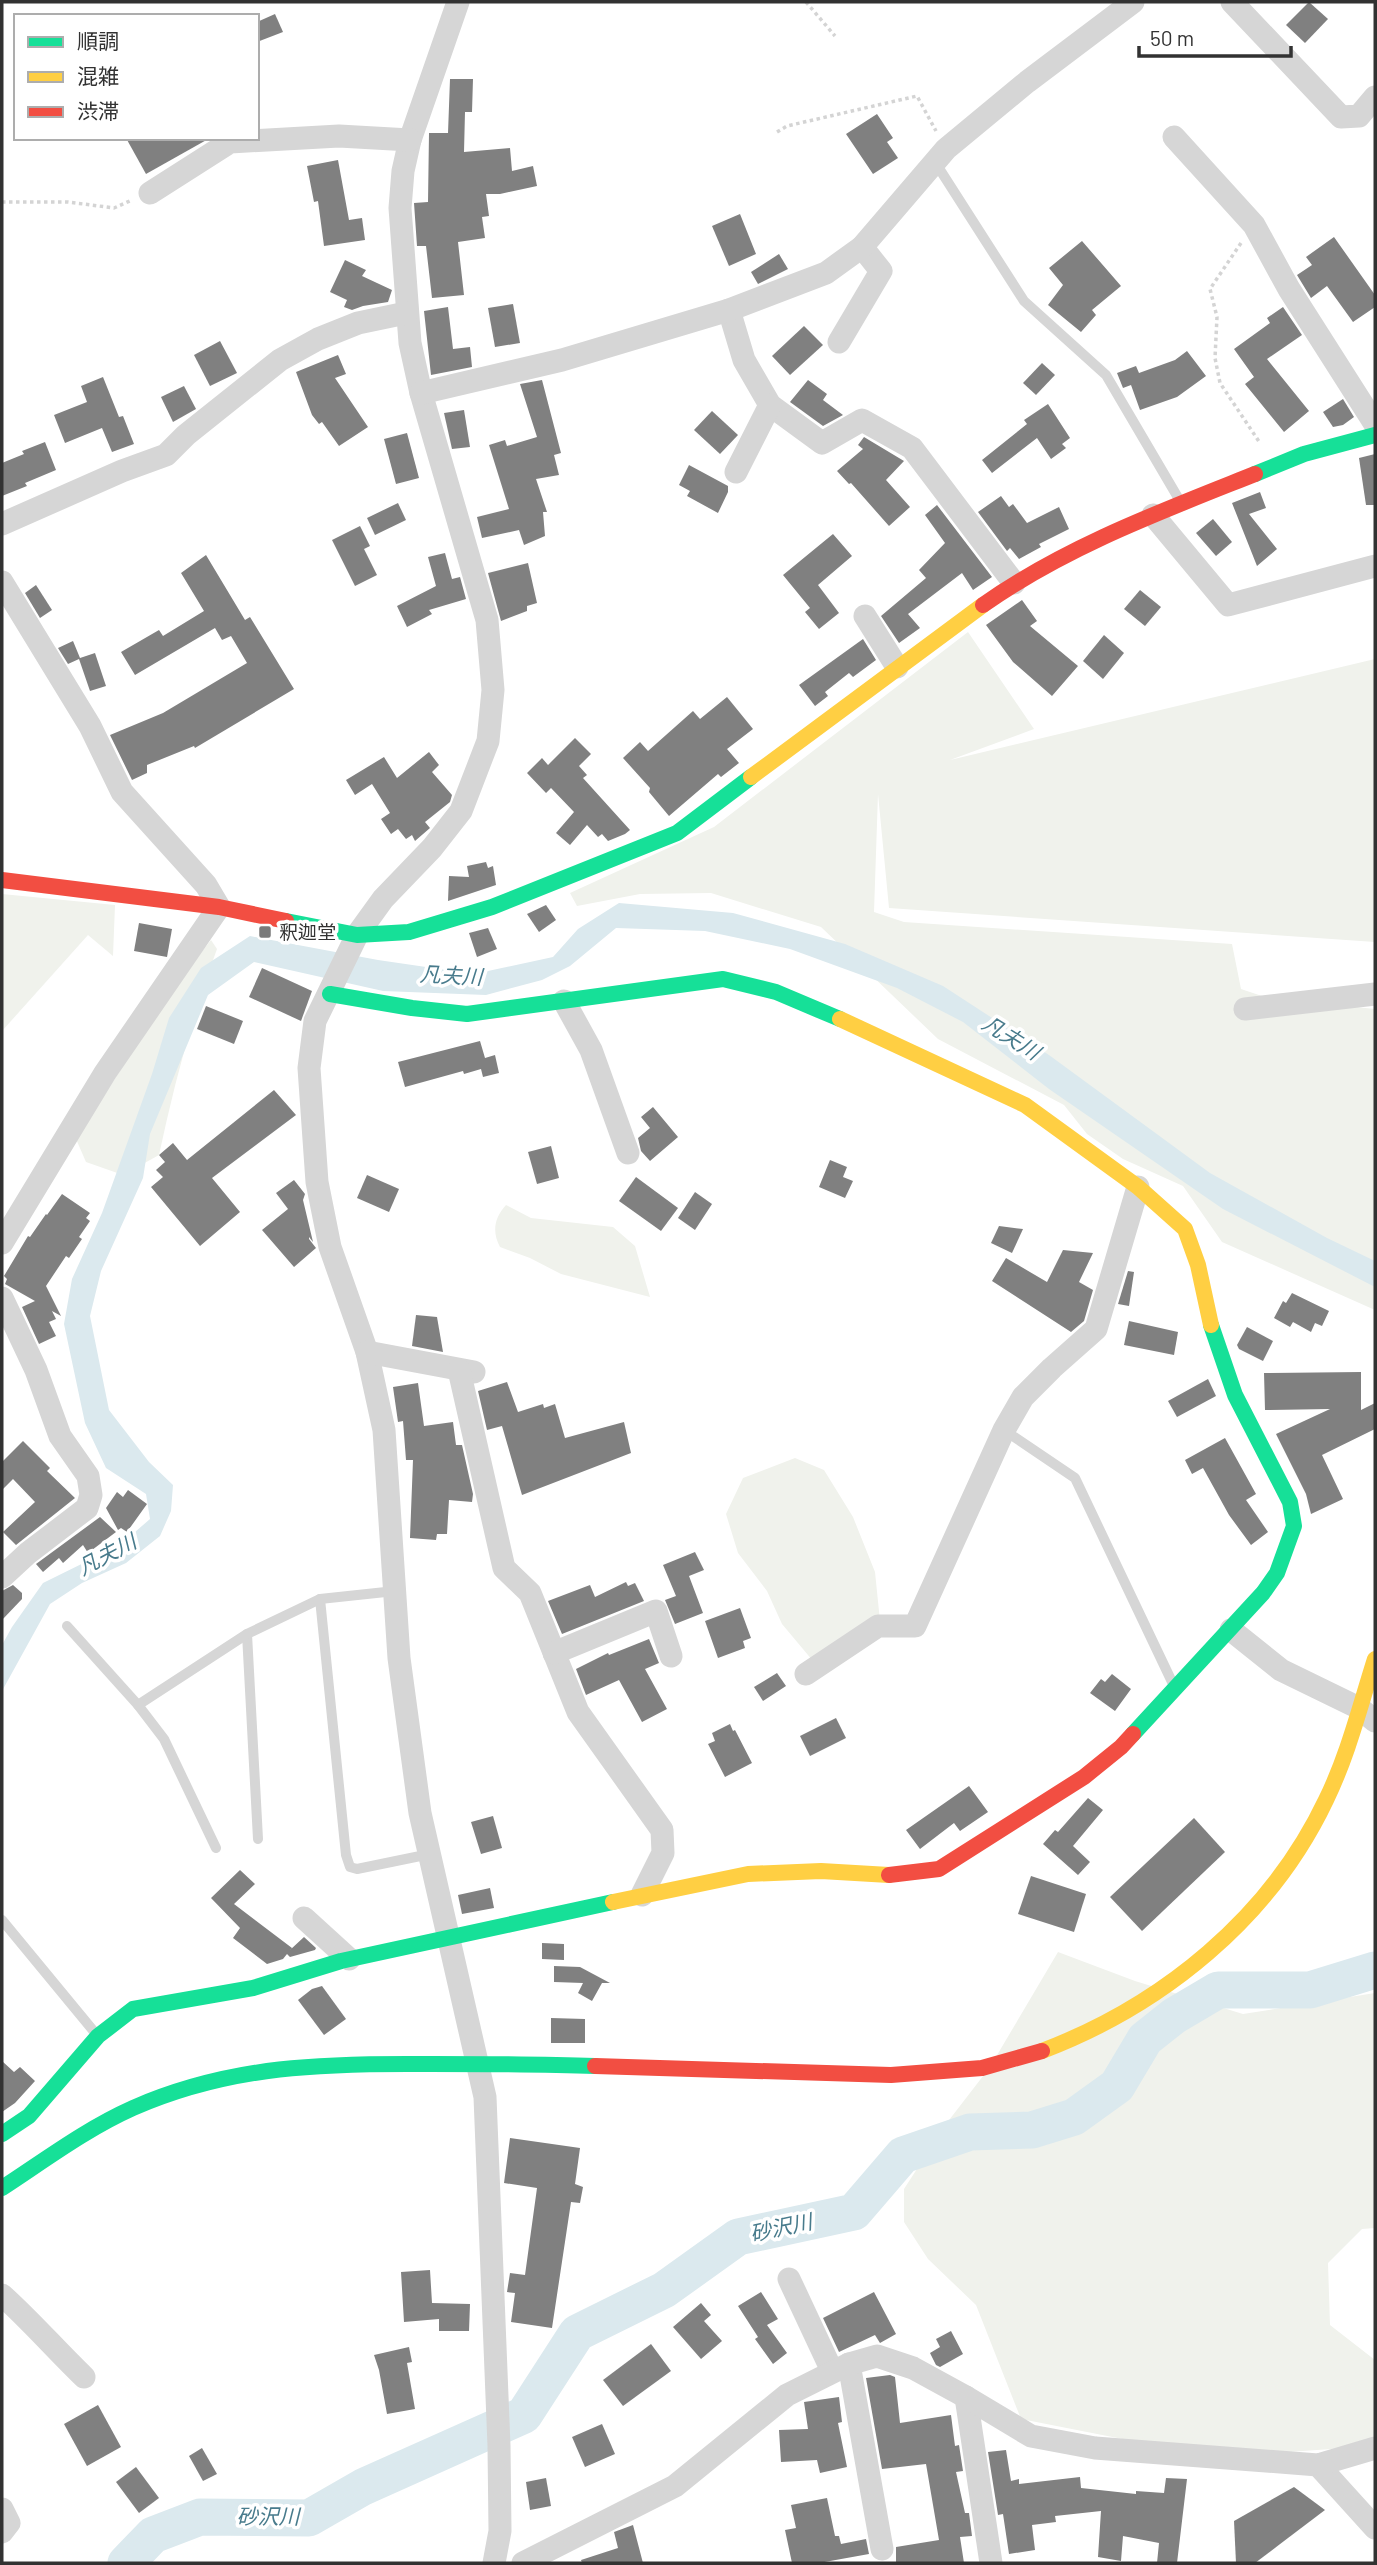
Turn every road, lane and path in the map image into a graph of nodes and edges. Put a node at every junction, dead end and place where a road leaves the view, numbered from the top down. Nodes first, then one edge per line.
1 (458, 2) edge
2 (806, 2) edge
3 (1133, 2) edge
4 (1232, 2) edge
5 (835, 36) dead end
6 (1375, 97) edge
7 (777, 132) dead end
8 (1174, 137) dead end
9 (410, 140) junction
10 (940, 155) junction
11 (150, 193) joint
12 (2, 202) edge
13 (1254, 225) junction
14 (862, 247) junction
15 (729, 310) junction
16 (406, 313) junction
17 (839, 342) dead end
18 (421, 393) junction
19 (770, 405) junction
20 (1375, 424) edge
21 (1375, 435) edge
22 (1274, 466) junction
23 (736, 472) dead end
24 (1181, 503) junction
25 (1153, 515) junction
26 (2, 524) edge
27 (1375, 566) edge
28 (2, 582) edge
29 (1014, 583) junction
30 (865, 616) dead end
31 (897, 667) junction
32 (4, 877) edge
33 (219, 908) junction
34 (357, 935) junction
35 (330, 994) junction
36 (1375, 994) edge
37 (565, 1001) junction
38 (1245, 1009) dead end
39 (628, 1153) dead end
40 (1138, 1187) junction
41 (29, 1199) junction
42 (2, 1205) edge
43 (2, 1243) edge
44 (2, 1298) edge
45 (367, 1352) junction
46 (1004, 1430) junction
47 (2, 1577) edge
48 (395, 1591) junction
49 (320, 1600) junction
50 (67, 1626) dead end
51 (1231, 1630) junction
52 (247, 1634) junction
53 (554, 1653) junction
54 (671, 1656) dead end
55 (1375, 1659) edge
56 (806, 1674) dead end
57 (1175, 1689) junction
58 (138, 1705) junction
59 (1367, 1715) edge
60 (258, 1839) dead end
61 (216, 1848) dead end
62 (430, 1854) junction
63 (642, 1895) junction
64 (304, 1918) dead end
65 (2, 1920) edge
66 (448, 1936) junction
67 (349, 1959) junction
68 (98, 2036) junction
69 (477, 2063) junction
70 (2, 2134) edge
71 (2, 2188) edge
72 (789, 2279) dead end
73 (2, 2295) edge
74 (840, 2367) junction
75 (84, 2377) dead end
76 (966, 2397) junction
77 (1375, 2448) edge
78 (1318, 2465) junction
79 (2, 2509) edge
80 (1375, 2528) edge
81 (2, 2532) edge
82 (882, 2549) dead end
83 (494, 2563) edge
84 (523, 2563) edge
85 (991, 2563) edge

1 - 9 street
2 - 5 path
3 - 10 street
4 - 6 street
7 - 10 path
8 - 13 street
9 - 11 street
9 - 16 street
10 - 14 street
10 - 24 lane
11 - 12 path
13 - 20 street
13 - 22 path
14 - 15 street
14 - 17 street
15 - 18 street
15 - 19 street
16 - 18 street
16 - 26 street
18 - 34 street
19 - 23 street
19 - 29 street
21 - 22 street
22 - 24 street
24 - 25 street
25 - 27 street
25 - 29 street
28 - 33 street
29 - 31 street
30 - 31 street
31 - 34 street
32 - 33 street
33 - 34 street
33 - 41 street
34 - 35 street
35 - 37 street
35 - 45 street
36 - 38 street
37 - 39 street
37 - 40 street
40 - 46 street
40 - 51 street
41 - 42 street
41 - 43 street
44 - 47 street
45 - 48 street
45 - 53 street
46 - 56 street
46 - 57 lane
48 - 49 lane
48 - 62 street
49 - 52 lane
49 - 62 lane
50 - 58 lane
51 - 57 street
51 - 59 street
52 - 58 lane
52 - 60 lane
53 - 54 street
53 - 63 street
55 - 59 street
57 - 63 street
58 - 61 lane
59 - 69 street
62 - 66 street
63 - 66 street
64 - 67 street
65 - 68 lane
66 - 67 street
66 - 69 street
67 - 68 street
68 - 70 street
69 - 71 street
69 - 83 street
72 - 74 street
73 - 75 street
74 - 76 street
74 - 82 street
74 - 84 street
76 - 78 street
76 - 85 street
77 - 78 street
78 - 80 street
79 - 81 street

